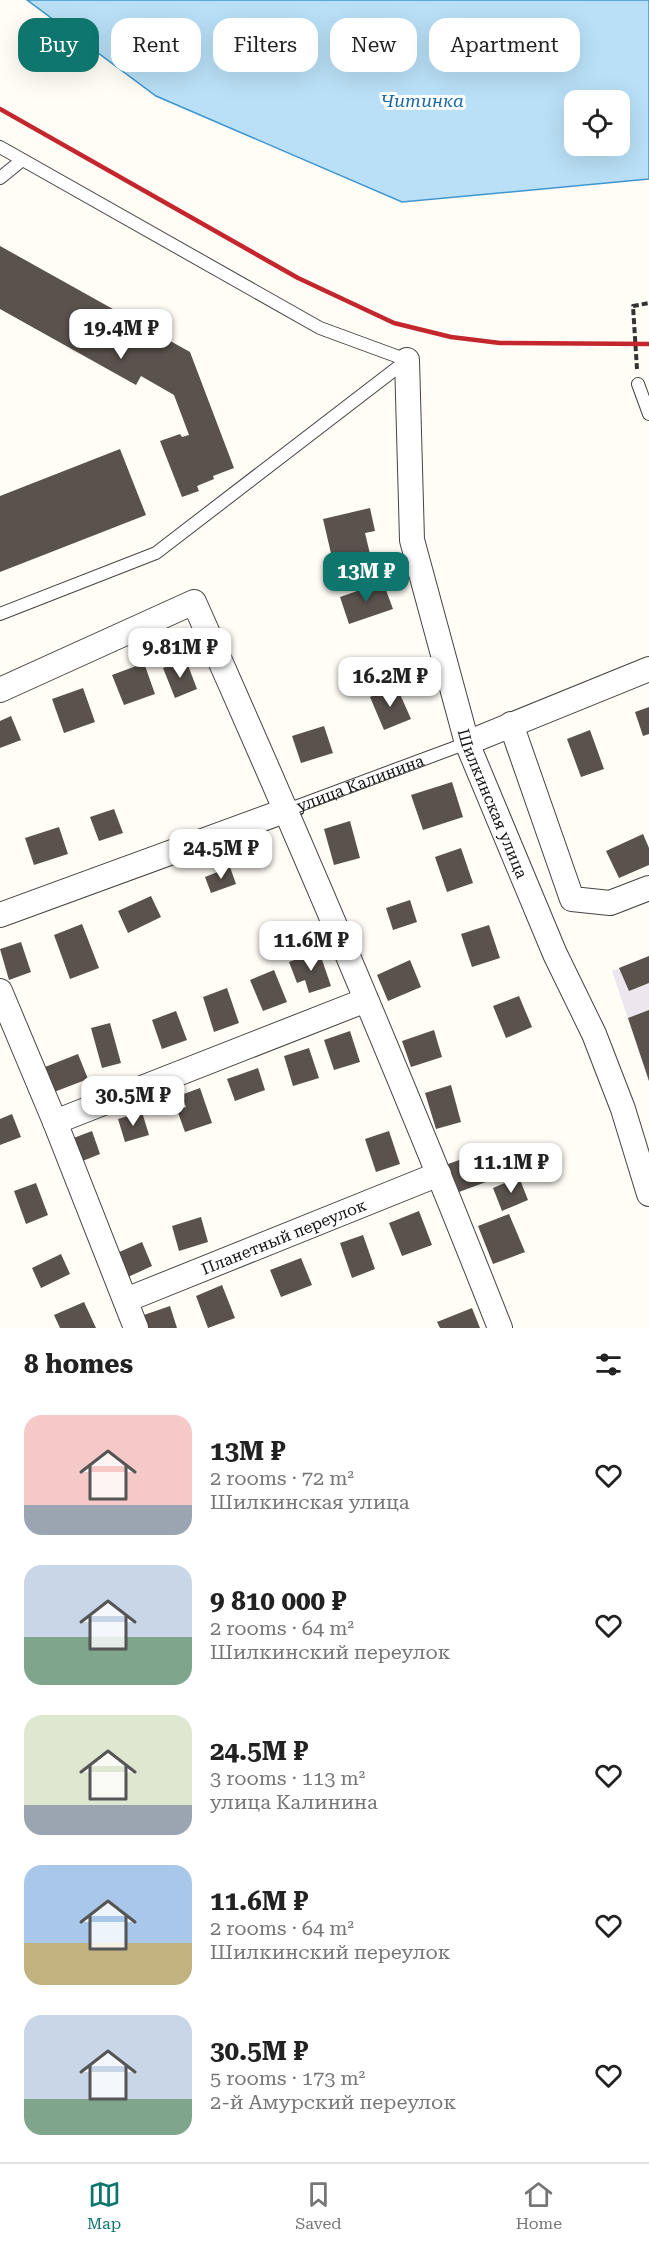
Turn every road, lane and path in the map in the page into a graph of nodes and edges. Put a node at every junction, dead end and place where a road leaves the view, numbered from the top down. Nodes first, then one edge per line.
1 (0, 147) edge
2 (21, 161) junction
3 (0, 178) edge
4 (649, 303) edge
5 (407, 360) junction
6 (638, 384) joint
7 (649, 414) edge
8 (0, 614) edge
9 (649, 669) edge
10 (0, 690) edge
11 (511, 724) junction
12 (467, 743) junction
13 (287, 810) junction
14 (649, 888) edge
15 (0, 915) edge
16 (0, 991) edge
17 (366, 1000) junction
18 (55, 1122) junction
19 (439, 1174) junction
20 (649, 1194) edge
21 (126, 1300) junction
22 (136, 1328) edge
23 (500, 1328) edge

1 - 2 lane
2 - 3 lane
2 - 5 lane
4 - 6 path
5 - 8 lane
5 - 12 street, Шилкинская улица
6 - 7 lane
9 - 11 street, улица Калинина
10 - 13 street
11 - 12 street, улица Калинина
11 - 14 street
12 - 13 lane, улица Калинина
12 - 20 street, Шилкинская улица
13 - 15 street, улица Калинина
13 - 17 street
16 - 18 street
17 - 18 street
17 - 19 street
18 - 21 street
19 - 21 street, Планетный переулок
19 - 23 street
21 - 22 street

